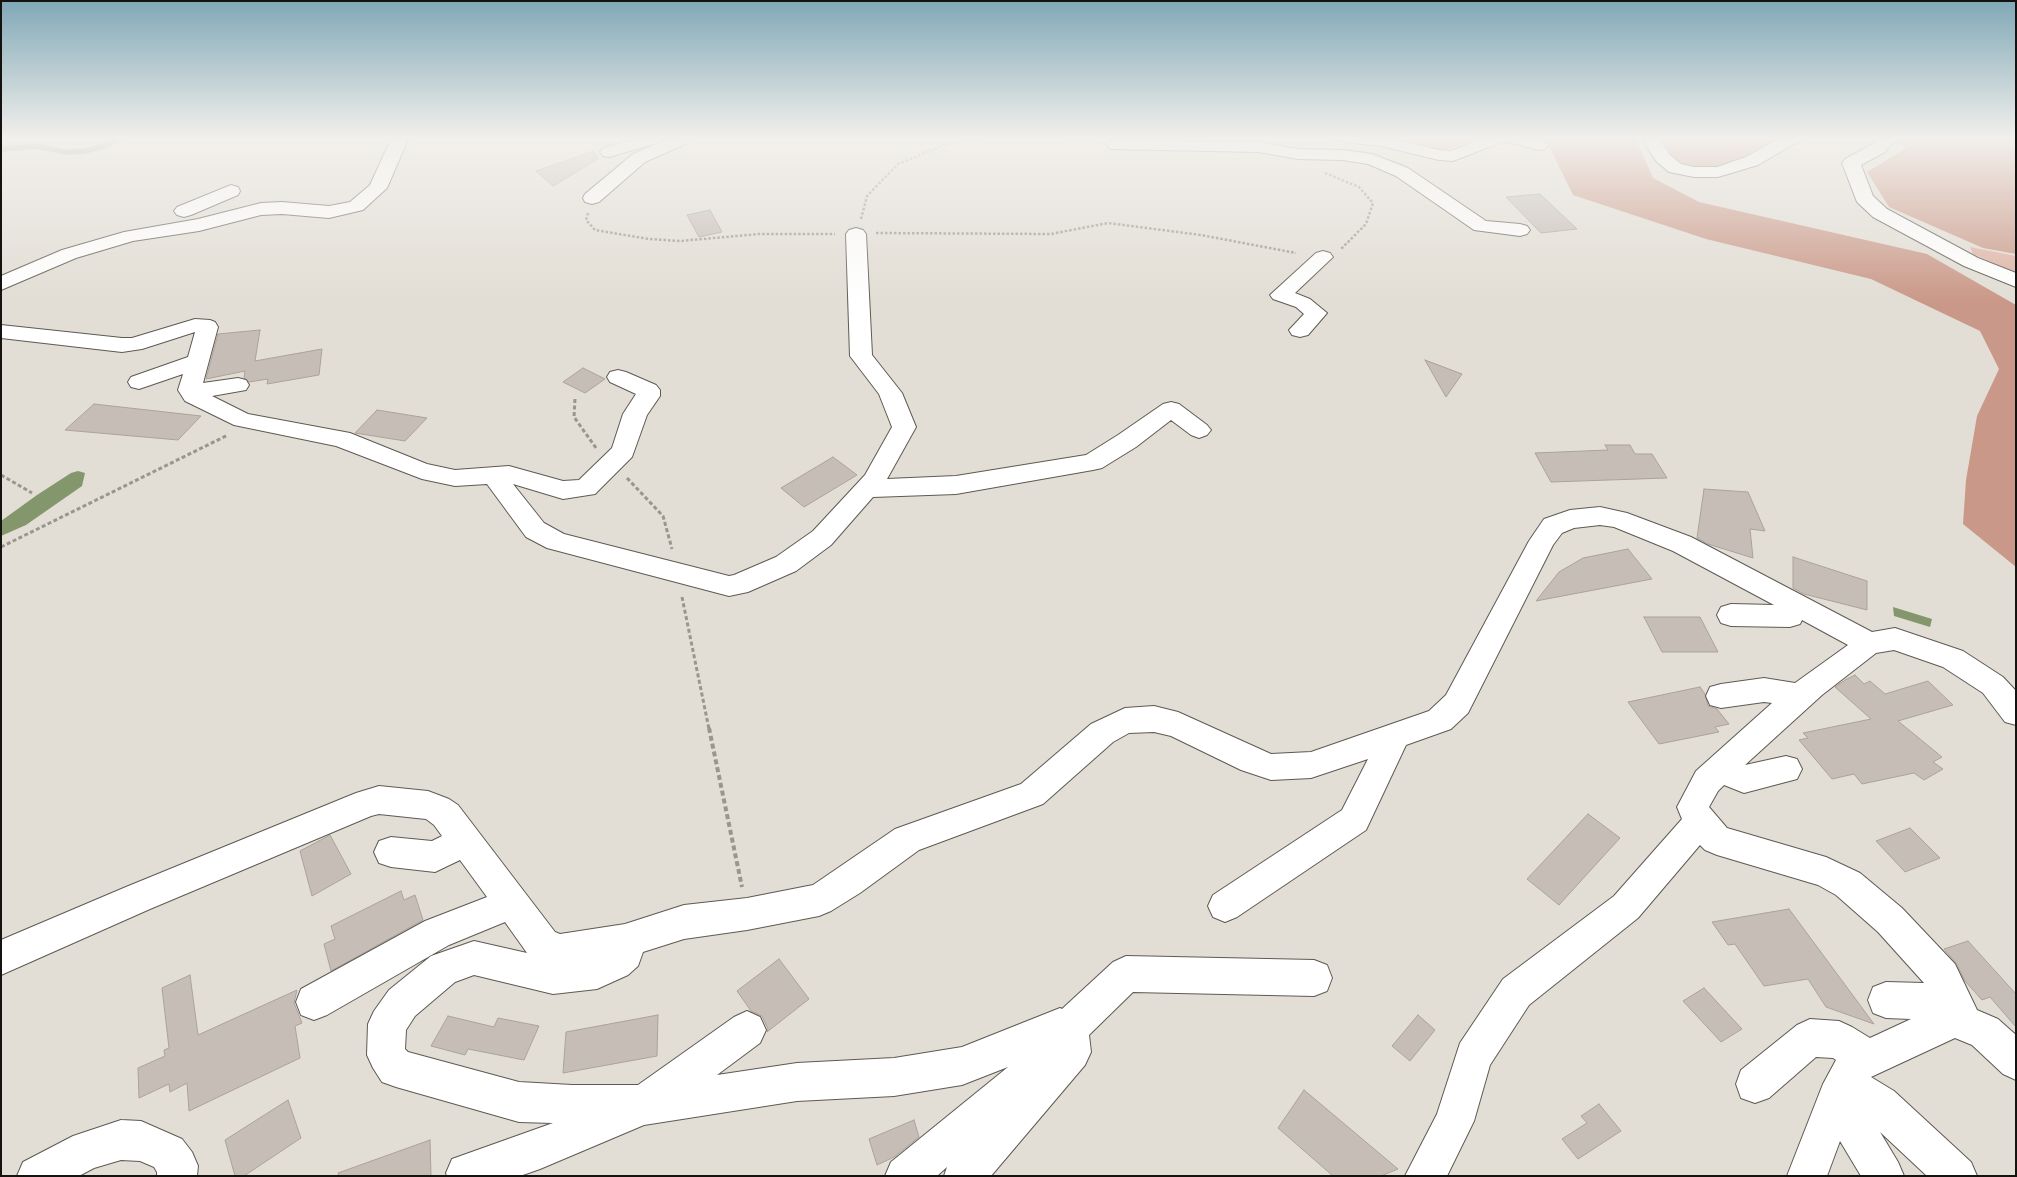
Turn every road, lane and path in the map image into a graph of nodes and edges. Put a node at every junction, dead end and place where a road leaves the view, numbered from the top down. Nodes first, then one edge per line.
1 (229, 192) edge
2 (373, 192) edge
3 (599, 192) edge
4 (871, 192) edge
5 (1363, 192) edge
6 (1430, 192) edge
7 (1862, 192) edge
8 (592, 198) joint
9 (268, 209) junction
10 (1520, 230) dead end
11 (856, 234) junction
12 (1323, 257) junction
13 (2016, 281) edge
14 (1, 284) edge
15 (1300, 330) dead end
16 (1, 331) edge
17 (197, 362) junction
18 (618, 377) dead end
19 (139, 382) dead end
20 (238, 385) dead end
21 (191, 392) junction
22 (575, 399) dead end
23 (253, 422) junction
24 (1200, 430) dead end
25 (611, 463) junction
26 (1, 475) edge
27 (496, 475) junction
28 (866, 489) junction
29 (32, 493) dead end
30 (1, 547) edge
31 (677, 573) junction
32 (1797, 606) junction
33 (1731, 615) dead end
34 (1865, 644) junction
35 (1721, 696) dead end
36 (1801, 696) junction
37 (2016, 713) edge
38 (1394, 737) junction
39 (1719, 769) junction
40 (1786, 769) dead end
41 (1700, 822) junction
42 (465, 840) junction
43 (391, 852) dead end
44 (512, 902) junction
45 (1225, 906) dead end
46 (747, 914) junction
47 (625, 941) junction
48 (1, 958) edge
49 (1314, 978) dead end
50 (1886, 1000) dead end
51 (314, 1002) dead end
52 (1954, 1011) junction
53 (748, 1030) dead end
54 (1063, 1049) junction
55 (2016, 1061) edge
56 (1850, 1080) junction
57 (1755, 1084) dead end
58 (644, 1105) junction
59 (466, 1173) dead end
60 (37, 1176) edge
61 (177, 1176) edge
62 (905, 1176) edge
63 (964, 1176) edge
64 (1425, 1176) edge
65 (1808, 1176) edge
66 (1884, 1176) edge
67 (1957, 1176) edge

1 - 9 street
2 - 9 street
3 - 8 street
4 - 11 path
5 - 12 path
6 - 10 street
7 - 13 street
8 - 11 path
9 - 14 street
11 - 12 path
11 - 28 street
12 - 15 street
16 - 17 street
17 - 19 street
17 - 21 street
18 - 25 street
20 - 21 street
21 - 23 street
22 - 25 path
23 - 27 street
23 - 30 path
24 - 28 street
25 - 27 street
25 - 31 path
26 - 29 path
27 - 31 street
28 - 31 street
31 - 46 path
32 - 33 street
32 - 34 street
32 - 38 street
34 - 36 street
34 - 37 street
35 - 36 street
36 - 39 street
38 - 45 street
38 - 46 street
39 - 40 street
39 - 41 street
41 - 52 street
41 - 64 street
42 - 43 street
42 - 44 street
42 - 48 street
44 - 47 street
44 - 51 street
46 - 47 street
47 - 58 street
49 - 54 street
50 - 52 street
52 - 55 street
52 - 56 street
53 - 58 street
54 - 58 street
54 - 62 street
54 - 63 street
56 - 57 street
56 - 65 street
56 - 66 street
56 - 67 street
58 - 59 street
60 - 61 street

